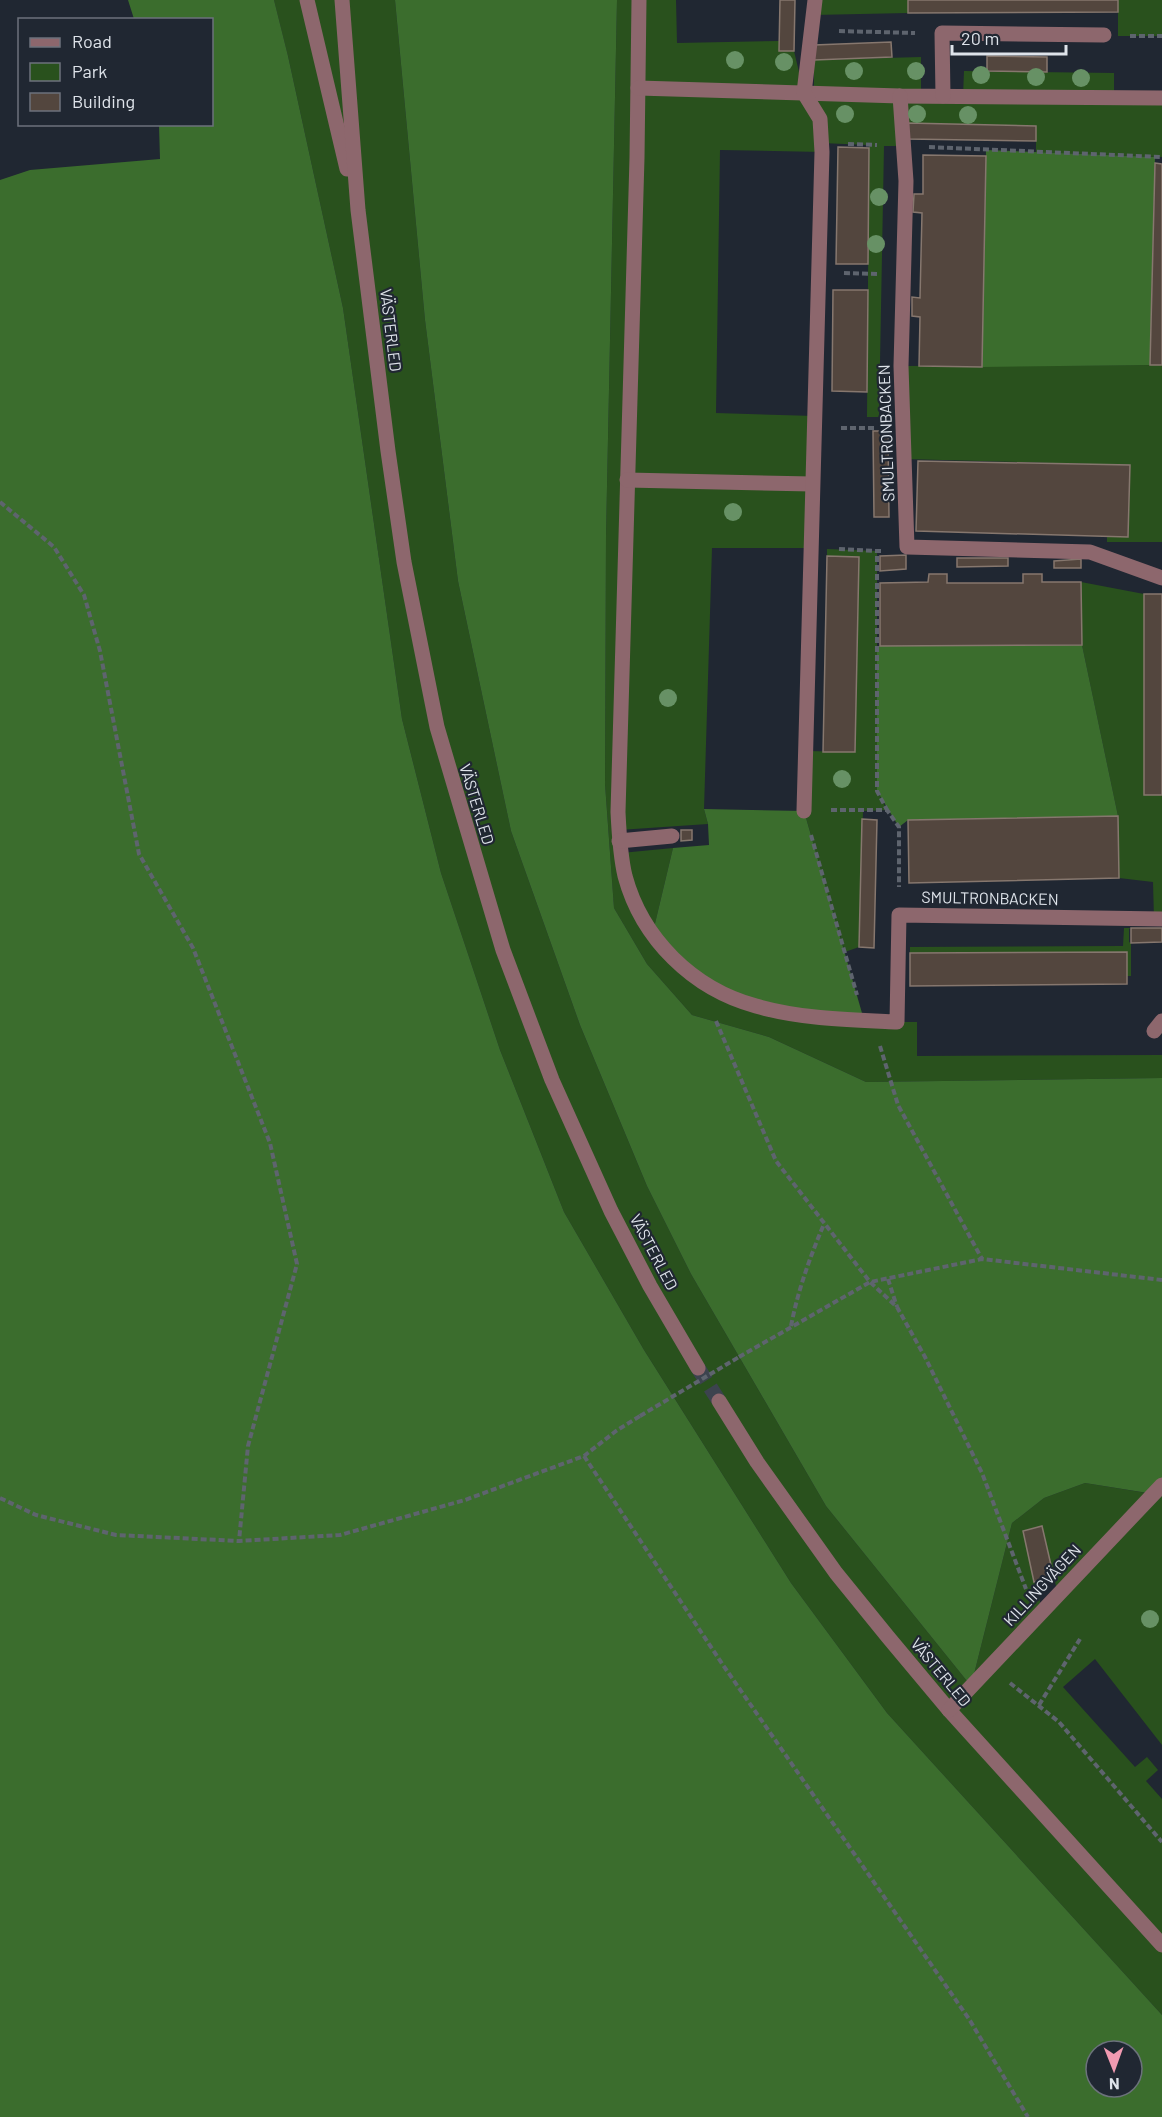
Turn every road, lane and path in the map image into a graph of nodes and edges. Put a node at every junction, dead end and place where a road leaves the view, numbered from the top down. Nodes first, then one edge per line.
1 (307, 0) edge
2 (342, 0) edge
3 (639, 0) edge
4 (815, 0) edge
5 (811, 31) junction
6 (902, 33) dead end
7 (1104, 35) dead end
8 (638, 88) junction
9 (804, 93) junction
10 (900, 96) junction
11 (943, 96) junction
12 (1162, 98) edge
13 (821, 143) junction
14 (903, 146) junction
15 (1162, 157) edge
16 (358, 210) junction
17 (818, 272) junction
18 (903, 274) junction
19 (814, 428) junction
20 (903, 428) junction
21 (627, 480) junction
22 (812, 484) junction
23 (0, 502) edge
24 (907, 547) junction
25 (811, 548) junction
26 (877, 551) junction
27 (1162, 578) edge
28 (887, 810) junction
29 (804, 811) junction
30 (672, 836) dead end
31 (619, 841) junction
32 (899, 915) junction
33 (1162, 919) edge
34 (699, 982) junction
35 (870, 1021) junction
36 (824, 1224) junction
37 (981, 1259) junction
38 (888, 1279) junction
39 (1162, 1280) edge
40 (870, 1282) junction
41 (897, 1307) junction
42 (791, 1326) junction
43 (698, 1368) tunnel mouth
44 (719, 1401) tunnel mouth
45 (584, 1456) junction
46 (1162, 1485) edge
47 (0, 1498) edge
48 (239, 1541) junction
49 (1036, 1618) junction
50 (1080, 1639) dead end
51 (989, 1668) junction
52 (1039, 1706) junction
53 (949, 1710) junction
54 (1162, 1842) edge
55 (1162, 1945) edge
56 (1028, 2117) edge

1 - 16 street, VÄSTERLED
2 - 16 street, VÄSTERLED
3 - 8 street, SMULTRONBACKEN
4 - 5 street
5 - 6 path
5 - 9 street
7 - 11 street
8 - 9 street
8 - 21 street, SMULTRONBACKEN
9 - 10 street
9 - 13 street
10 - 11 street
10 - 14 street, SMULTRONBACKEN
11 - 12 street
13 - 14 path
13 - 17 street
14 - 15 path
14 - 18 street, SMULTRONBACKEN
16 - 43 street, VÄSTERLED
17 - 18 path
17 - 19 street
18 - 20 street, SMULTRONBACKEN
19 - 20 path
19 - 22 street
20 - 24 street, SMULTRONBACKEN
21 - 22 street
21 - 31 street, SMULTRONBACKEN
22 - 25 street
23 - 48 path
24 - 26 path
24 - 27 street
25 - 26 path
25 - 29 street
26 - 28 path
28 - 29 path
28 - 32 path
29 - 35 path
30 - 31 street
31 - 34 street, SMULTRONBACKEN
32 - 33 street, SMULTRONBACKEN
32 - 35 street, SMULTRONBACKEN
34 - 35 street, SMULTRONBACKEN
34 - 36 path
35 - 37 path
36 - 40 path
36 - 42 path
37 - 38 path
37 - 39 path
38 - 40 path
38 - 41 path
40 - 41 path
40 - 42 path
41 - 49 path
42 - 45 path, bridge
44 - 53 street, VÄSTERLED
45 - 48 path
45 - 56 path
46 - 49 street, KILLINGVÄGEN
47 - 48 path
49 - 51 street, KILLINGVÄGEN
50 - 52 path
51 - 52 path
51 - 53 street, KILLINGVÄGEN
52 - 54 path
53 - 55 street, VÄSTERLED

